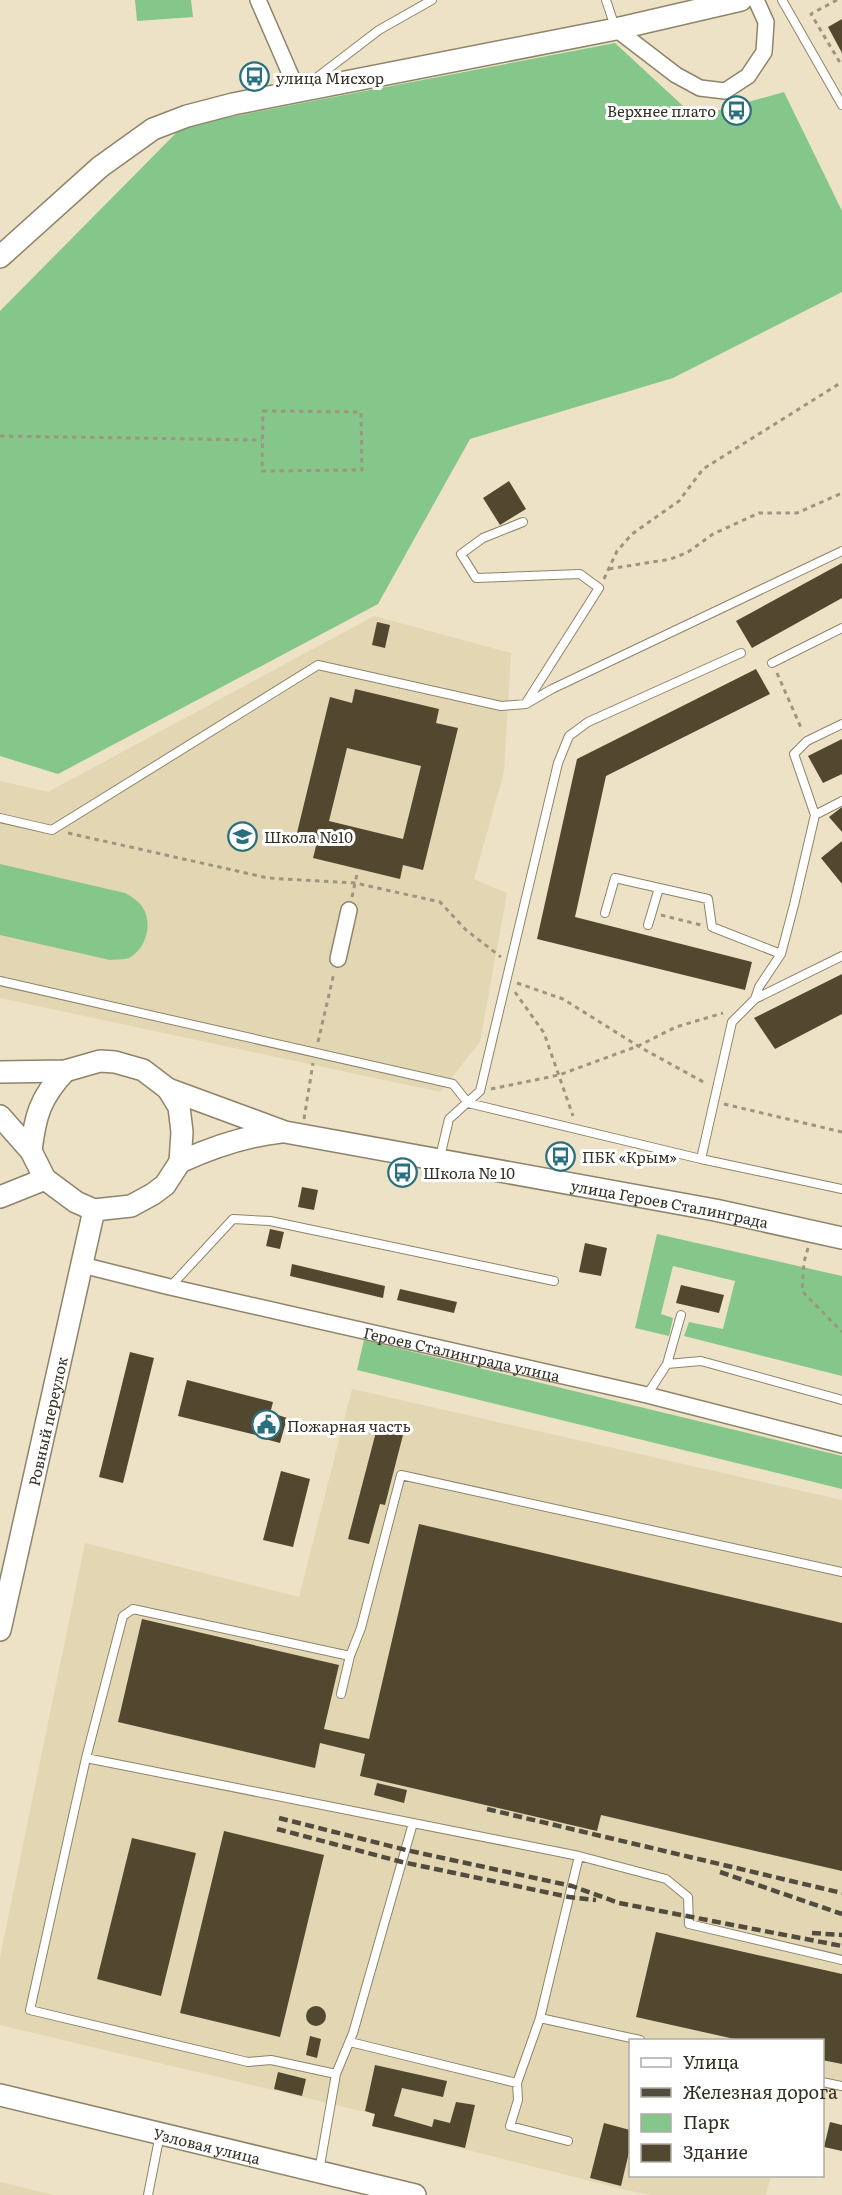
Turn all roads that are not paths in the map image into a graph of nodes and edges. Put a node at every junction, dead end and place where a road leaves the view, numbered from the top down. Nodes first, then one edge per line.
1 (432, 0) edge
2 (606, 0) edge
3 (756, 0) edge
4 (782, 0) edge
5 (738, 1) edge
6 (262, 2) edge
7 (615, 28) junction
8 (298, 92) junction
9 (842, 105) edge
10 (0, 257) edge
11 (522, 522) dead end
12 (842, 551) edge
13 (842, 628) edge
14 (741, 653) dead end
15 (772, 663) road end
16 (526, 704) junction
17 (842, 724) edge
18 (842, 801) edge
19 (814, 815) junction
20 (0, 818) edge
21 (659, 888) junction
22 (349, 910) road end
23 (605, 913) dead end
24 (648, 926) dead end
25 (780, 954) junction
26 (842, 956) edge
27 (338, 959) road end
28 (0, 981) edge
29 (755, 999) junction
30 (65, 1071) junction
31 (0, 1072) edge
32 (168, 1089) junction
33 (468, 1104) junction
34 (0, 1116) edge
35 (293, 1133) junction
36 (31, 1151) junction
37 (440, 1159) junction
38 (700, 1159) junction
39 (180, 1162) junction
40 (45, 1179) junction
41 (842, 1189) edge
42 (0, 1197) edge
43 (94, 1210) junction
44 (842, 1238) edge
45 (82, 1264) junction
46 (554, 1281) dead end
47 (170, 1287) junction
48 (681, 1315) dead end
49 (668, 1364) junction
50 (647, 1395) junction
51 (842, 1400) edge
52 (842, 1445) edge
53 (842, 1572) edge
54 (0, 1630) edge
55 (350, 1656) junction
56 (341, 1694) dead end
57 (86, 1758) junction
58 (413, 1823) junction
59 (579, 1856) junction
60 (842, 1960) edge
61 (540, 2018) junction
62 (635, 2039) edge
63 (350, 2042) junction
64 (336, 2074) junction
65 (824, 2082) edge
66 (517, 2083) junction
67 (842, 2086) edge
68 (0, 2094) edge
69 (161, 2133) junction
70 (568, 2141) dead end
71 (319, 2171) junction
72 (148, 2195) edge
73 (415, 2195) edge

1 - 8 lane
2 - 7 lane
3 - 7 street
4 - 9 lane
5 - 7 street
6 - 8 street
7 - 8 street
8 - 10 street
11 - 16 lane
12 - 16 lane
13 - 15 lane
14 - 33 lane
16 - 20 lane
17 - 19 lane
18 - 19 lane
19 - 25 lane
21 - 23 lane
21 - 24 lane
21 - 25 lane
22 - 27 street
25 - 29 lane
26 - 29 lane
28 - 33 lane
29 - 38 lane
30 - 31 street
30 - 32 street
30 - 36 street
32 - 35 street, улица Героев Сталинграда
32 - 39 street
33 - 37 lane
33 - 38 lane
34 - 36 street
35 - 37 street, улица Героев Сталинграда
35 - 39 street, улица Героев Сталинграда
36 - 40 street
37 - 44 street, улица Героев Сталинграда
38 - 41 lane
39 - 43 street
40 - 42 street
40 - 43 street
43 - 45 street, Ровный переулок
45 - 47 street, Героев Сталинграда улица
45 - 54 street, Ровный переулок
46 - 47 lane
47 - 50 street, Героев Сталинграда улица
48 - 49 lane
49 - 50 lane
49 - 51 lane
50 - 52 street, Героев Сталинграда улица
53 - 55 lane
55 - 56 lane
55 - 57 lane
57 - 58 lane
57 - 64 lane
58 - 59 lane
58 - 63 lane
59 - 60 lane
59 - 61 lane
61 - 62 lane
61 - 66 lane
63 - 64 lane
63 - 66 lane
64 - 71 lane
65 - 67 lane
66 - 70 lane
68 - 69 street, Узловая улица
69 - 71 street, Узловая улица
69 - 72 lane
71 - 73 street, Узловая улица

